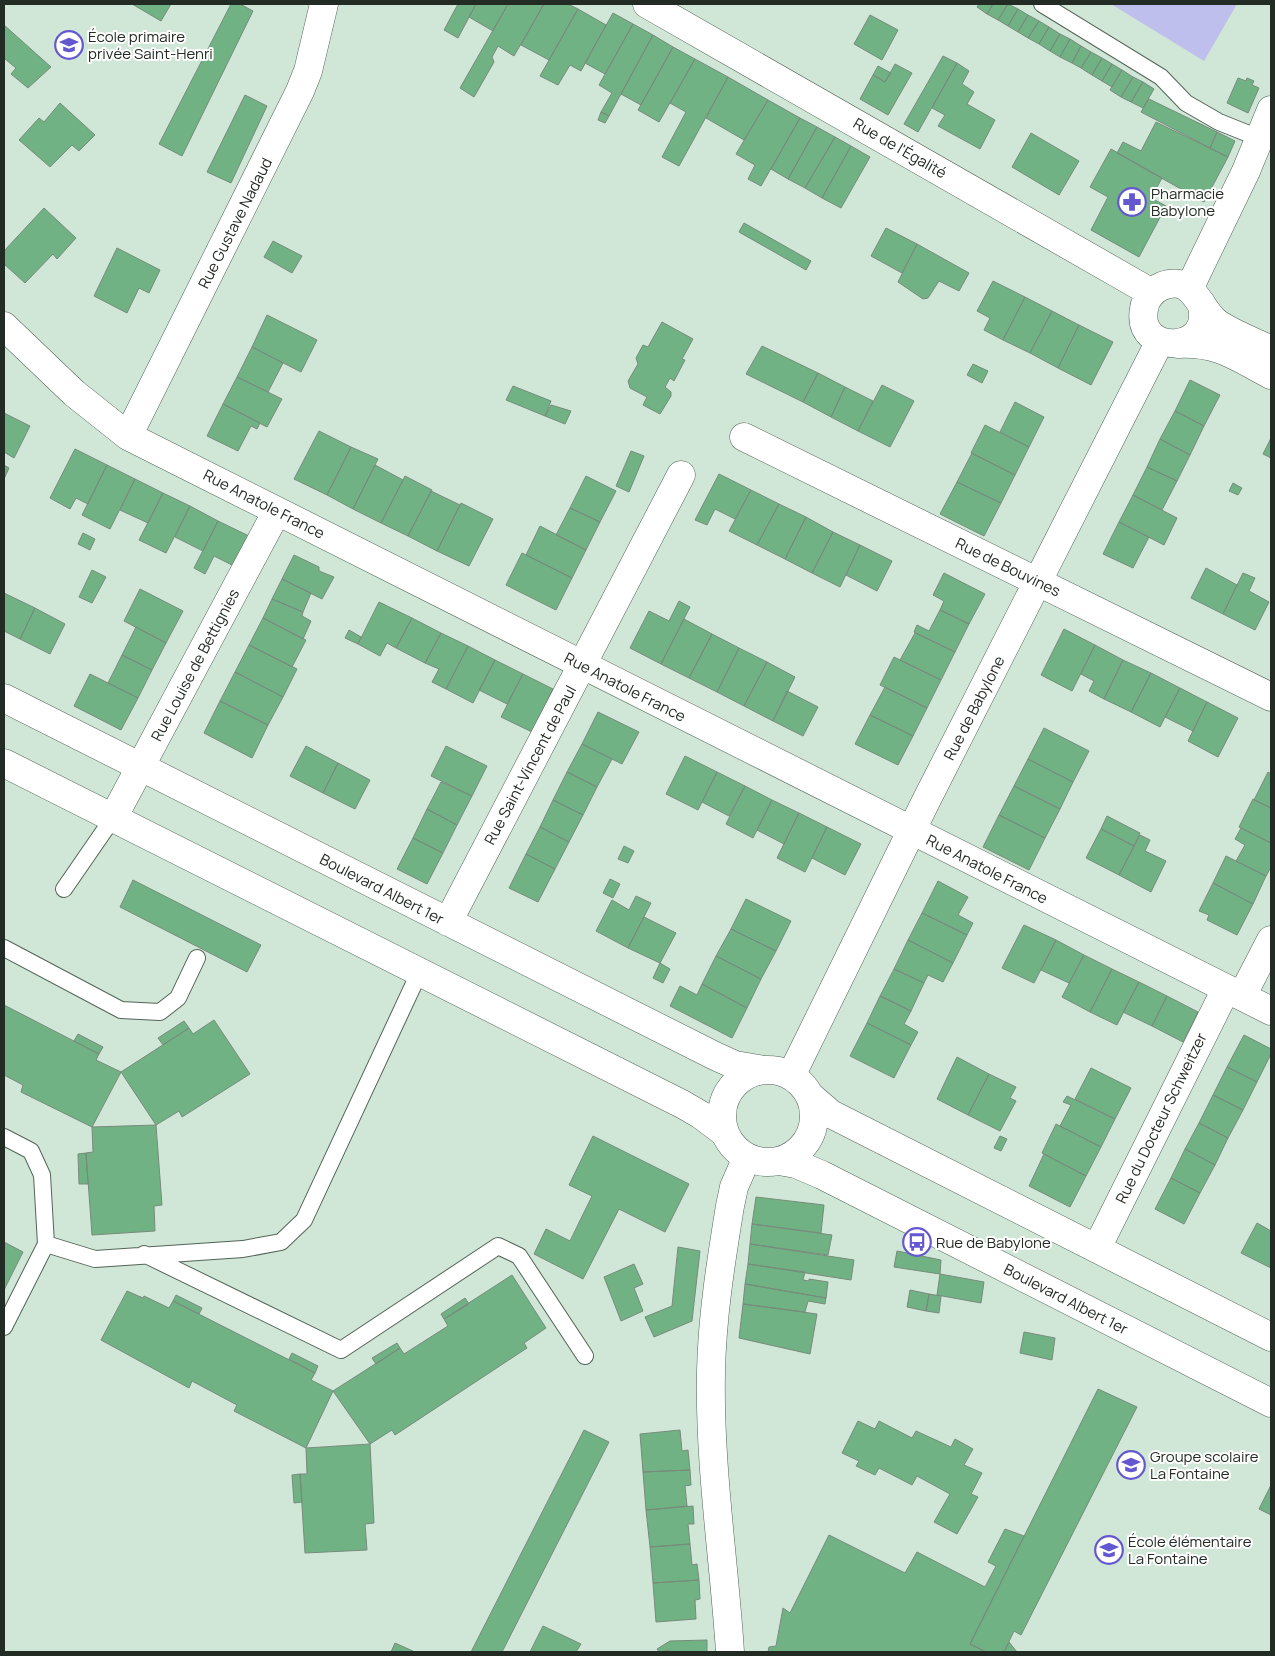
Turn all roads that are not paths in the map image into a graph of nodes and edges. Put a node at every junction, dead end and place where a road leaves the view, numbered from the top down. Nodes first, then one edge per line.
1 (324, 4) edge
2 (647, 4) edge
3 (1042, 4) edge
4 (1271, 110) edge
5 (1259, 138) junction
6 (1152, 293) junction
7 (1195, 296) junction
8 (4, 326) edge
9 (1169, 342) junction
10 (1271, 350) edge
11 (1271, 375) edge
12 (128, 436) junction
13 (744, 437) dead end
14 (681, 475) dead end
15 (277, 511) junction
16 (1038, 581) junction
17 (583, 665) junction
18 (1271, 697) edge
19 (4, 698) edge
20 (4, 763) edge
21 (140, 767) junction
22 (113, 818) junction
23 (912, 831) junction
24 (64, 889) dead end
25 (448, 922) junction
26 (1271, 940) edge
27 (4, 948) edge
28 (197, 958) dead end
29 (419, 973) junction
30 (1234, 992) junction
31 (1271, 1011) edge
32 (764, 1070) junction
33 (800, 1086) junction
34 (725, 1132) junction
35 (4, 1137) edge
36 (747, 1157) junction
37 (779, 1161) junction
38 (46, 1244) junction
39 (1097, 1248) junction
40 (144, 1254) junction
41 (4, 1328) edge
42 (1271, 1337) edge
43 (584, 1356) dead end
44 (1271, 1403) edge
45 (730, 1652) edge

1 - 12 street, Rue Gustave Nadaud
2 - 6 street, Rue de l'Égalité
3 - 5 lane
4 - 5 street
5 - 7 street
6 - 7 street
6 - 9 street
7 - 9 street
7 - 10 street
8 - 12 street, Rue Anatole France
9 - 11 street
9 - 16 street, Rue de Babylone
12 - 15 street, Rue Anatole France
13 - 16 street, Rue de Bouvines
14 - 17 street, Rue Saint-Vincent de Paul
15 - 17 street, Rue Anatole France
15 - 21 street, Rue Louise de Bettignies
16 - 18 street, Rue de Bouvines
16 - 23 street, Rue de Babylone
17 - 23 street, Rue Anatole France
17 - 25 street, Rue Saint-Vincent de Paul
19 - 21 street, Boulevard Albert 1er
20 - 22 street
21 - 22 street, Rue Louise de Bettignies
21 - 25 street, Boulevard Albert 1er
22 - 24 lane
22 - 29 street
23 - 30 street, Rue Anatole France
23 - 33 street, Rue de Babylone
25 - 32 street, Boulevard Albert 1er
26 - 30 street, Rue du Docteur Schweitzer
27 - 28 lane
29 - 34 street
29 - 40 lane
30 - 31 street, Rue Anatole France
30 - 39 street, Rue du Docteur Schweitzer
32 - 33 street
32 - 34 street
33 - 37 street
33 - 39 street
34 - 36 street
35 - 38 lane
36 - 37 street
36 - 45 street
37 - 44 street, Boulevard Albert 1er
38 - 40 lane
38 - 41 lane
39 - 42 street
40 - 43 lane

